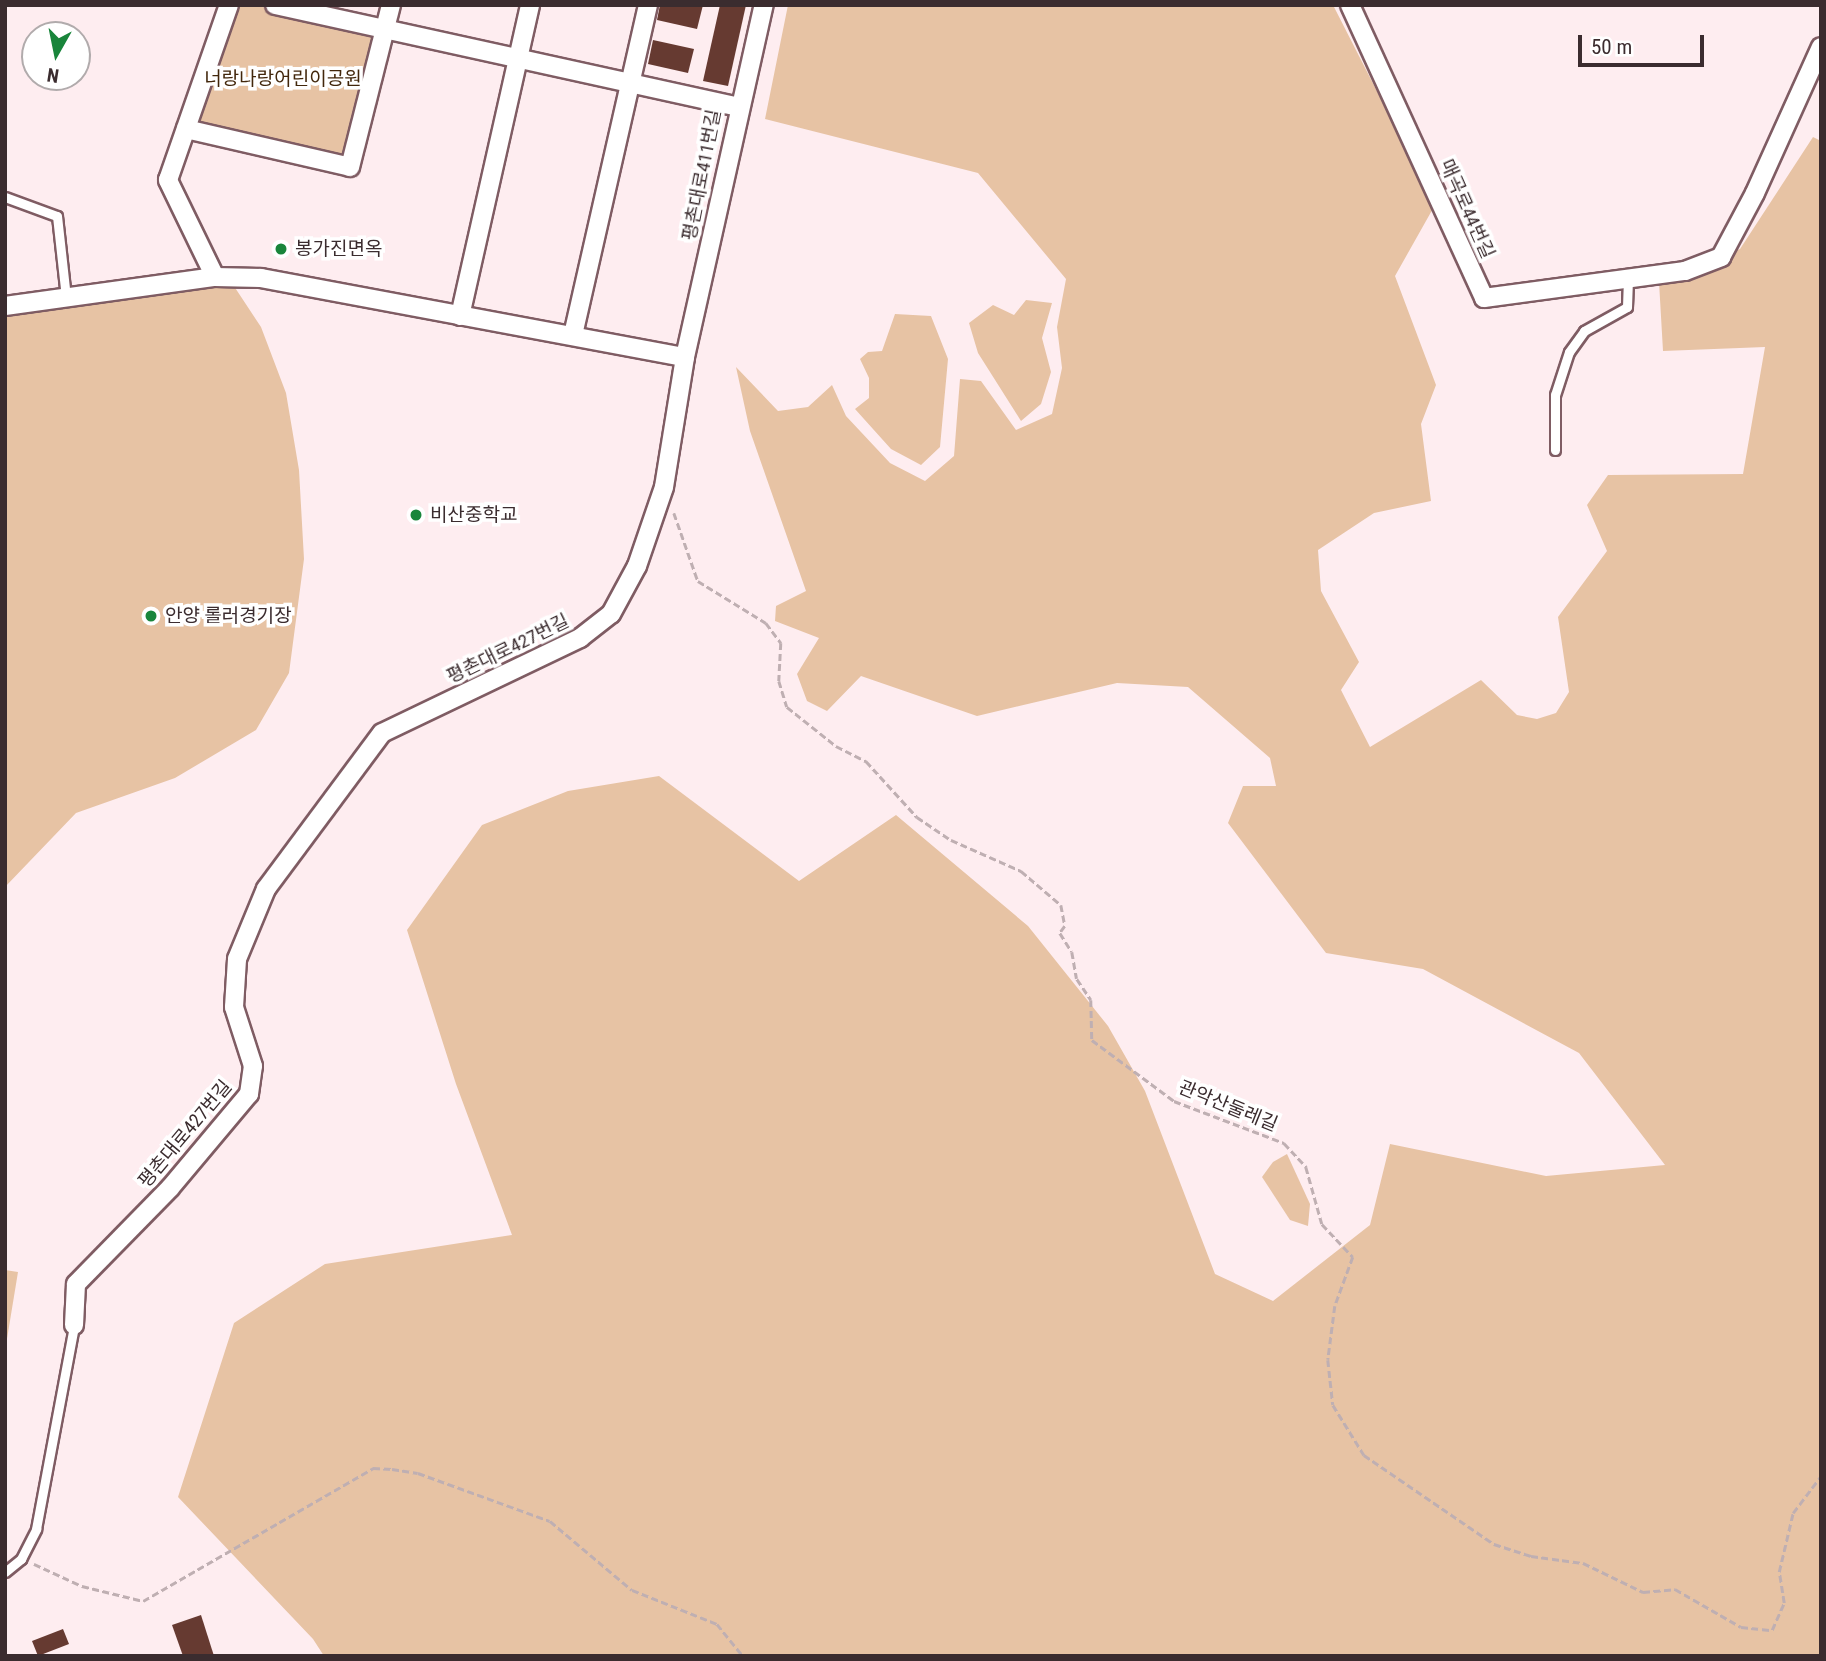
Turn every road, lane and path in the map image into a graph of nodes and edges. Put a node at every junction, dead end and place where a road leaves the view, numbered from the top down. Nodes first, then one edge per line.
1 (229, 5) edge
2 (275, 5) edge
3 (391, 5) edge
4 (530, 5) edge
5 (648, 5) edge
6 (764, 5) edge
7 (1350, 5) edge
8 (385, 32) junction
9 (1821, 47) edge
10 (517, 61) junction
11 (631, 84) junction
12 (740, 107) junction
13 (186, 129) junction
14 (5, 197) edge
15 (1628, 276) junction
16 (215, 277) junction
17 (66, 298) junction
18 (5, 306) edge
19 (460, 316) junction
20 (573, 335) junction
21 (685, 357) junction
22 (1555, 450) dead end
23 (664, 487) junction
24 (74, 1325) joint
25 (1821, 1476) edge
26 (21, 1559) junction
27 (5, 1572) edge
28 (743, 1656) edge

1 - 13 street
2 - 8 street, 평촌대로411번길
3 - 8 street
4 - 10 street
5 - 11 street
6 - 12 street
7 - 15 street, 매곡로44번길
8 - 10 street, 평촌대로411번길
8 - 13 street
9 - 15 street, 매곡로44번길
10 - 11 street, 평촌대로411번길
10 - 19 street
11 - 12 street, 평촌대로411번길
11 - 20 street
12 - 21 street, 평촌대로411번길
13 - 16 street
14 - 17 lane
15 - 22 lane
16 - 17 street
16 - 19 street
17 - 18 street
19 - 20 street
20 - 21 street
21 - 23 street, 평촌대로427번길
23 - 24 street, 평촌대로427번길
23 - 25 path, 관악산둘레길
24 - 26 lane
26 - 27 lane
26 - 28 path

